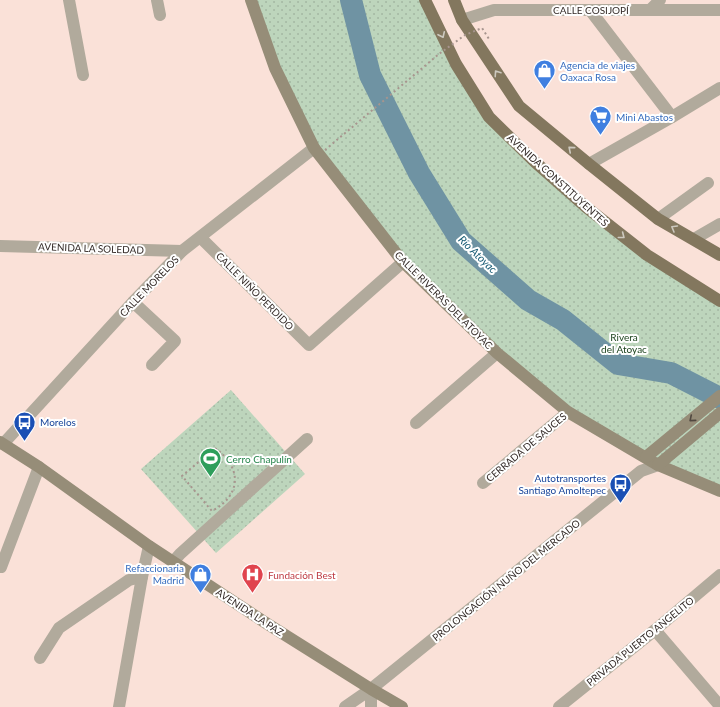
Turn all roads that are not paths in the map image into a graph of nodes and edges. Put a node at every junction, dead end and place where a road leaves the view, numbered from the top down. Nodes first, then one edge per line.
1 (69, 0) edge
2 (157, 0) edge
3 (251, 0) edge
4 (425, 0) edge
5 (454, 0) edge
6 (625, 0) edge
7 (660, 0) edge
8 (590, 10) junction
9 (634, 10) junction
10 (650, 10) junction
11 (720, 10) edge
12 (160, 15) dead end
13 (462, 20) junction
14 (83, 75) dead end
15 (720, 88) edge
16 (672, 117) junction
17 (320, 149) junction
18 (589, 164) junction
19 (708, 184) dead end
20 (658, 219) junction
21 (720, 224) edge
22 (201, 238) junction
23 (694, 240) junction
24 (0, 246) edge
25 (182, 251) junction
26 (720, 255) edge
27 (403, 262) junction
28 (720, 300) edge
29 (133, 302) junction
30 (497, 353) junction
31 (152, 365) dead end
32 (720, 396) edge
33 (568, 412) junction
34 (720, 413) edge
35 (416, 423) dead end
36 (307, 439) dead end
37 (1, 443) edge
38 (646, 457) junction
39 (658, 465) junction
40 (39, 467) junction
41 (641, 471) junction
42 (483, 483) dead end
43 (720, 491) edge
44 (149, 546) junction
45 (173, 562) junction
46 (0, 567) edge
47 (720, 575) edge
48 (142, 577) junction
49 (655, 630) junction
50 (40, 658) dead end
51 (371, 689) junction
52 (720, 706) edge
53 (119, 707) edge
54 (345, 707) edge
55 (371, 707) edge
56 (402, 707) edge
57 (559, 707) edge

1 - 14 street
2 - 12 street
3 - 17 street, CALLE RIVERAS DEL ATOYAC
4 -> 28 main road, AVENIDA CONSTITUYENTES
5 - 13 main road
6 - 9 street
7 - 10 street
8 - 9 street, CALLE COSIJOPÍ
8 - 13 street, CALLE COSIJOPÍ
8 - 16 street
9 - 10 street, CALLE COSIJOPÍ
10 - 11 street, CALLE COSIJOPÍ
18 -> 13 main road
15 - 16 street
16 - 18 street
17 - 22 street, CALLE MORELOS
17 - 27 street, CALLE RIVERAS DEL ATOYAC
18 - 20 main road
19 - 20 street
23 -> 20 main road
21 - 23 street
22 - 25 street, CALLE MORELOS
22 - 27 street, CALLE NIÑO PERDIDO
23 - 26 main road
24 - 25 street, AVENIDA LA SOLEDAD
25 - 29 street, CALLE MORELOS
27 - 30 street, CALLE RIVERAS DEL ATOYAC
29 - 31 street
29 - 37 street, CALLE MORELOS
30 - 33 street, CALLE RIVERAS DEL ATOYAC
30 - 35 street
32 -> 38 street
33 - 38 street, CALLE RIVERAS DEL ATOYAC
33 - 42 street, CERRADA DE SAUCES
34 - 39 street
36 - 45 street
37 - 40 street, AVENIDA LA PAZ
38 - 39 street, CALLE RIVERAS DEL ATOYAC
38 - 41 street
39 - 41 street, PROLONGACIÓN NUÑO DEL MERCADO
39 - 43 street, CALLE RIVERAS DEL ATOYAC
40 - 44 street, AVENIDA LA PAZ
40 - 46 street
41 - 51 street, PROLONGACIÓN NUÑO DEL MERCADO
44 - 45 street, AVENIDA LA PAZ
44 - 48 street
45 - 51 street, AVENIDA LA PAZ
47 - 49 street, PRIVADA PUERTO ANGELITO
48 - 50 street
48 - 53 street
49 - 52 street
49 - 57 street, PRIVADA PUERTO ANGELITO
51 - 54 street, PROLONGACIÓN NUÑO DEL MERCADO
51 - 55 street
51 - 56 street, AVENIDA LA PAZ

